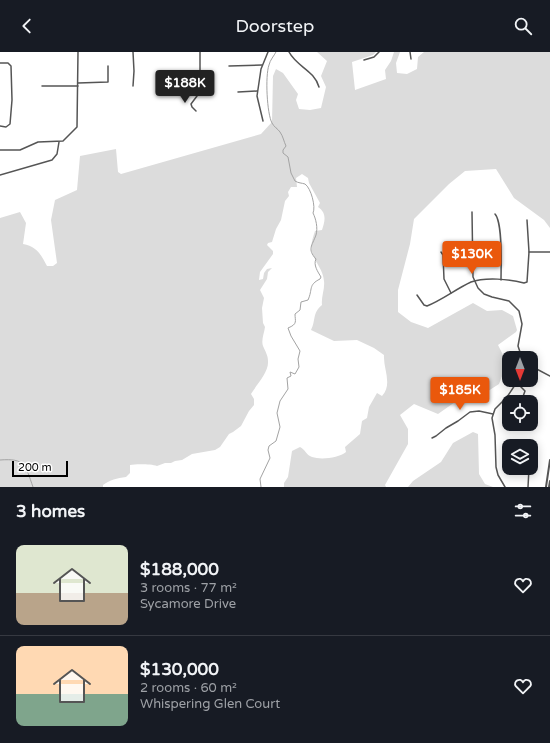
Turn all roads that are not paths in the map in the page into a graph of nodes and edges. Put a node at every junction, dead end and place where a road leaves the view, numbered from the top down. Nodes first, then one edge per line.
1 (78, 52) edge
2 (133, 52) edge
3 (200, 52) edge
4 (268, 52) edge
5 (289, 52) edge
6 (378, 52) edge
7 (410, 52) edge
8 (411, 59) dead end
9 (364, 60) dead end
10 (0, 63) edge
11 (262, 65) junction
12 (108, 66) dead end
13 (229, 66) dead end
14 (78, 82) junction
15 (42, 86) dead end
16 (78, 86) junction
17 (133, 86) dead end
18 (319, 87) dead end
19 (257, 91) junction
20 (238, 92) dead end
21 (196, 111) dead end
22 (262, 121) dead end
23 (0, 126) edge
24 (59, 142) junction
25 (0, 150) edge
26 (0, 175) edge
27 (472, 212) dead end
28 (496, 214) dead end
29 (527, 220) dead end
30 (441, 252) dead end
31 (529, 252) junction
32 (550, 252) edge
33 (501, 280) junction
34 (474, 281) junction
35 (451, 293) junction
36 (417, 296) dead end
37 (520, 351) edge
38 (538, 370) edge
39 (550, 376) edge
40 (514, 387) edge
41 (522, 387) edge
42 (524, 395) edge
43 (493, 414) junction
44 (432, 438) dead end
45 (550, 460) edge
46 (529, 475) edge
47 (550, 481) edge
48 (505, 487) edge
49 (528, 487) edge
50 (548, 487) edge

1 - 14 street
2 - 17 street
3 - 21 street
4 - 11 street
5 - 18 street
6 - 9 street
7 - 8 street
10 - 23 street
11 - 13 street
11 - 19 street
12 - 14 street
14 - 16 street
15 - 16 street
16 - 24 street
19 - 20 street
19 - 22 street
24 - 25 street
24 - 26 street
27 - 34 street
28 - 33 street
29 - 31 street
30 - 35 street
31 - 32 street
31 - 33 street
33 - 34 street
34 - 35 street
34 - 37 street
35 - 36 street
38 - 39 street
40 - 43 street
41 - 42 street
43 - 44 street
43 - 48 street
45 - 50 street
46 - 49 street
47 - 50 street

